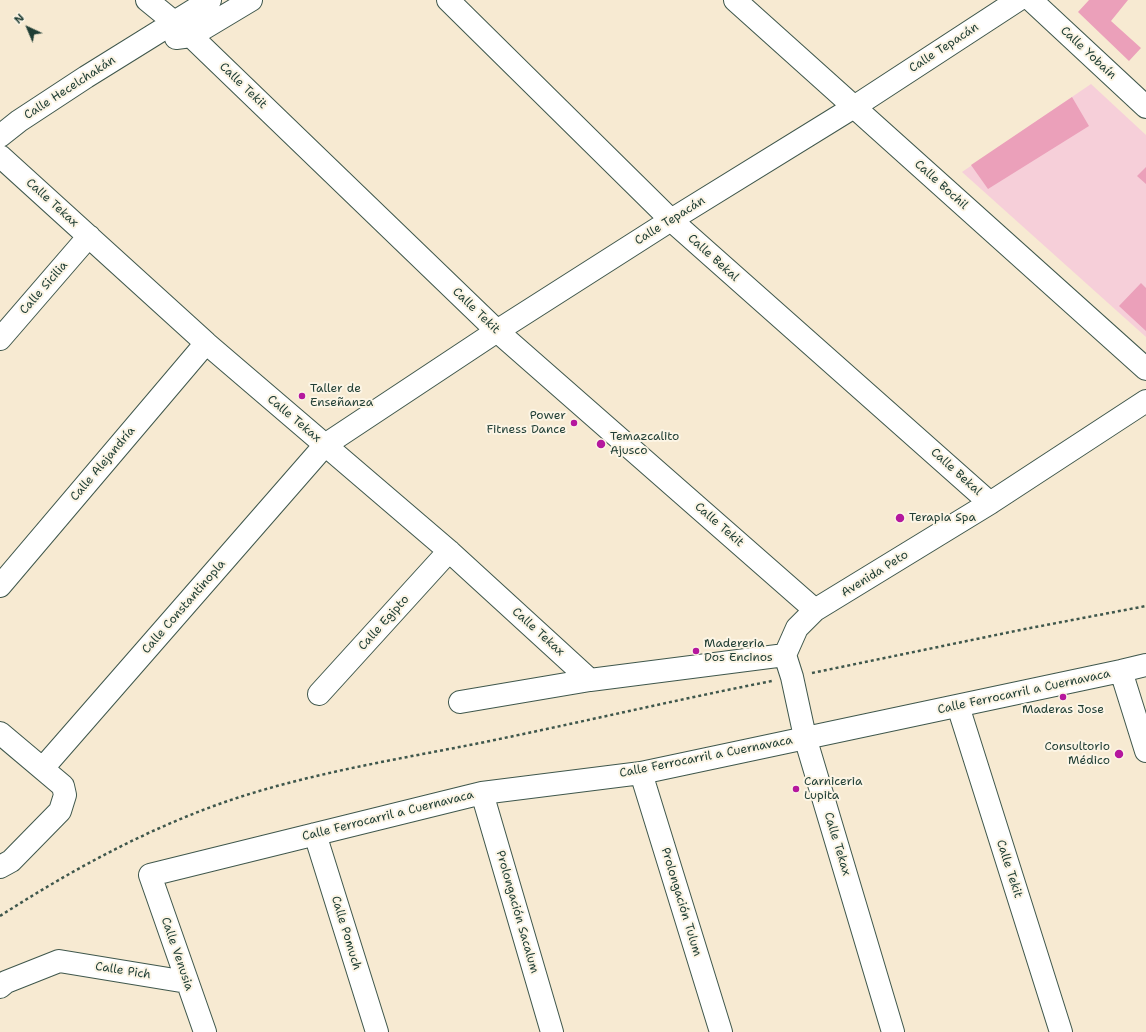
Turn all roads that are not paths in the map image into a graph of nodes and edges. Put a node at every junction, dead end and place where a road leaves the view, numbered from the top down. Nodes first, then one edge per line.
1 (147, 0) edge
2 (210, 0) edge
3 (250, 0) edge
4 (448, 0) edge
5 (735, 0) edge
6 (1018, 0) edge
7 (1031, 0) edge
8 (174, 22) junction
9 (191, 36) junction
10 (141, 43) junction
11 (1146, 106) edge
12 (854, 107) junction
13 (0, 136) edge
14 (0, 156) edge
15 (671, 220) junction
16 (89, 236) junction
17 (497, 331) junction
18 (0, 339) edge
19 (206, 343) junction
20 (1146, 369) edge
21 (1146, 401) edge
22 (325, 445) junction
23 (990, 502) junction
24 (449, 551) junction
25 (0, 586) edge
26 (816, 610) junction
27 (785, 656) junction
28 (1146, 665) edge
29 (1121, 671) junction
30 (590, 680) junction
31 (319, 694) dead end
32 (460, 702) dead end
33 (958, 706) junction
34 (0, 733) edge
35 (805, 737) junction
36 (1146, 751) edge
37 (43, 768) junction
38 (641, 773) junction
39 (482, 793) junction
40 (315, 834) junction
41 (0, 867) edge
42 (150, 875) joint
43 (187, 982) junction
44 (0, 987) edge
45 (205, 1032) edge
46 (378, 1032) edge
47 (552, 1032) edge
48 (721, 1032) edge
49 (893, 1032) edge
50 (1061, 1032) edge

1 - 8 street, Calle Tekit
2 - 8 street, Calle Hecelchakán
3 - 9 street, Calle Hecelchakán
4 - 15 street, Calle Bekal
5 - 12 street, Calle Bochil
6 - 12 street, Calle Tepacán
7 - 11 street, Calle Yobaín
8 - 9 street, Calle Tekit
8 - 10 street, Calle Hecelchakán
9 - 10 street, Calle Hecelchakán
9 - 17 street, Calle Tekit
10 - 13 street, Calle Hecelchakán
12 - 15 street, Calle Tepacán
12 - 20 street, Calle Bochil
14 - 16 street, Calle Tekax
15 - 17 street, Calle Tepacán
15 - 23 street, Calle Bekal
16 - 18 street, Calle Sicilia
16 - 19 street, Calle Tekax
17 - 22 street, Calle Tepacán
17 - 26 street, Calle Tekit
19 - 22 street, Calle Tekax
19 - 25 street, Calle Alejandría
21 - 23 street, Avenida Peto
22 - 24 street, Calle Tekax
22 - 37 street, Calle Constantinopla
23 - 26 street, Avenida Peto
24 - 30 street, Calle Tekax
24 - 31 street, Calle Egipto
26 - 27 street, Avenida Peto
27 - 30 street
27 - 35 street, Calle Tekax
28 - 29 street, Calle Ferrocarril a Cuernavaca
29 - 33 street, Calle Ferrocarril a Cuernavaca
29 - 36 street
30 - 32 street
33 - 35 street, Calle Ferrocarril a Cuernavaca
33 - 50 street, Calle Tekit
34 - 37 street
35 - 38 street, Calle Ferrocarril a Cuernavaca
35 - 49 street, Calle Tekax
37 - 41 street
38 - 39 street, Calle Ferrocarril a Cuernavaca
38 - 48 street, Prolongación Tulum
39 - 40 street, Calle Ferrocarril a Cuernavaca
39 - 47 street, Prolongación Sacalum
40 - 42 street, Calle Ferrocarril a Cuernavaca
40 - 46 street, Calle Pomuch
42 - 43 street, Calle Venusia
43 - 44 street, Calle Pich
43 - 45 street, Calle Venusia

